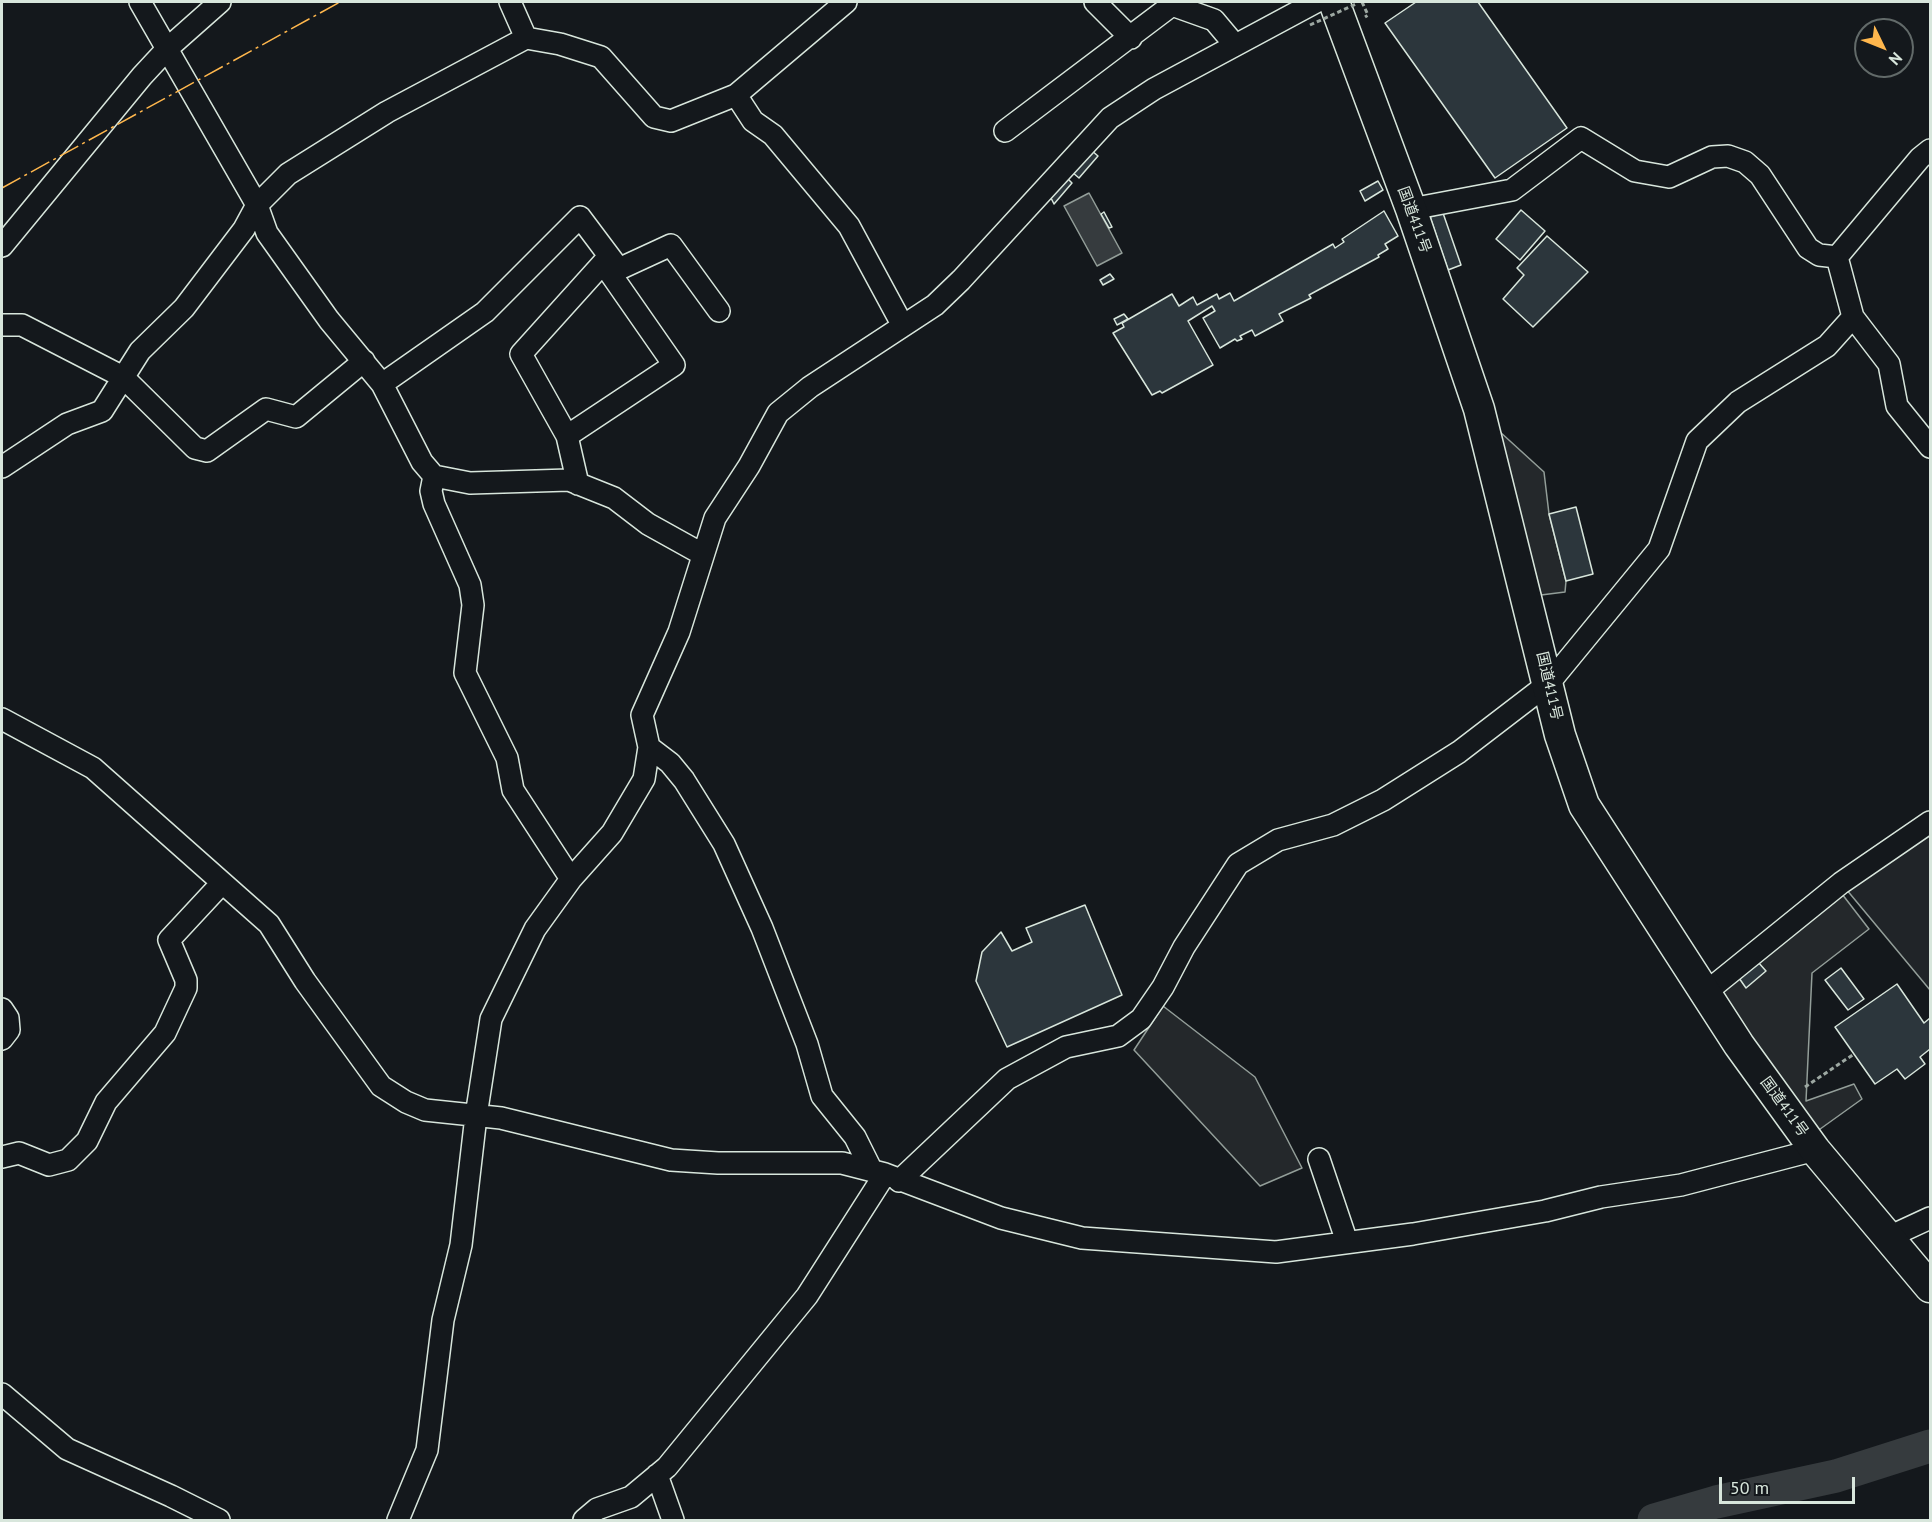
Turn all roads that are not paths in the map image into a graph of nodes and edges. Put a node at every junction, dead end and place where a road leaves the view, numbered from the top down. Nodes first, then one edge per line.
1 (141, 2) edge
2 (219, 2) edge
3 (510, 2) edge
4 (846, 2) edge
5 (1095, 2) edge
6 (1316, 2) edge
7 (1345, 3) edge
8 (526, 38) junction
9 (1131, 38) junction
10 (1235, 45) junction
11 (168, 48) junction
12 (736, 95) junction
13 (1005, 131) dead end
14 (1930, 150) edge
15 (257, 205) junction
16 (1411, 209) junction
17 (2, 246) edge
18 (1837, 257) junction
19 (718, 311) dead end
20 (1853, 317) junction
21 (2, 325) edge
22 (903, 326) junction
23 (364, 361) junction
24 (123, 377) junction
25 (382, 384) junction
26 (567, 436) junction
27 (1930, 447) edge
28 (2, 467) edge
29 (434, 476) junction
30 (578, 484) junction
31 (702, 554) junction
32 (1549, 683) junction
33 (2, 719) edge
34 (649, 747) junction
35 (1930, 822) edge
36 (572, 879) junction
37 (222, 883) junction
38 (1705, 993) junction
39 (2, 1009) edge
40 (2, 1039) edge
41 (476, 1116) junction
42 (1815, 1150) junction
43 (2, 1157) edge
44 (1319, 1159) dead end
45 (886, 1175) junction
46 (1930, 1218) edge
47 (1890, 1237) junction
48 (1347, 1242) junction
49 (1930, 1287) edge
50 (2, 1394) edge
51 (657, 1475) junction
52 (219, 1521) edge
53 (398, 1521) edge
54 (584, 1521) edge
55 (673, 1521) edge

1 - 11 street
2 - 11 street
3 - 8 street
4 - 12 street
5 - 9 street
6 - 10 street
7 - 16 highway, 国道411号
8 - 12 street
8 - 15 street
9 - 10 street
9 - 13 street
10 - 22 street
11 - 15 street
11 - 17 street
12 - 22 street
14 - 18 street
15 - 23 street
15 - 24 street
16 - 18 street
16 - 32 highway, 国道411号
18 - 20 street
19 - 25 street
20 - 27 street
20 - 32 street
21 - 24 street
22 - 31 street
23 - 24 street
23 - 25 street
24 - 28 street
25 - 29 street
26 - 26 street
26 - 30 street
29 - 30 street
29 - 36 street
30 - 31 street
31 - 34 street
32 - 38 highway, 国道411号
32 - 45 street
33 - 37 street
34 - 36 street
34 - 45 street
35 - 38 street
36 - 41 street
37 - 41 street
37 - 43 street
38 - 42 highway, 国道411号
39 - 40 street
41 - 45 street
41 - 53 street
42 - 47 highway, 国道411号
42 - 48 street
44 - 48 street
45 - 48 street
45 - 51 street
46 - 47 street
47 - 49 highway, 国道411号
50 - 52 street
51 - 54 street
51 - 55 street

